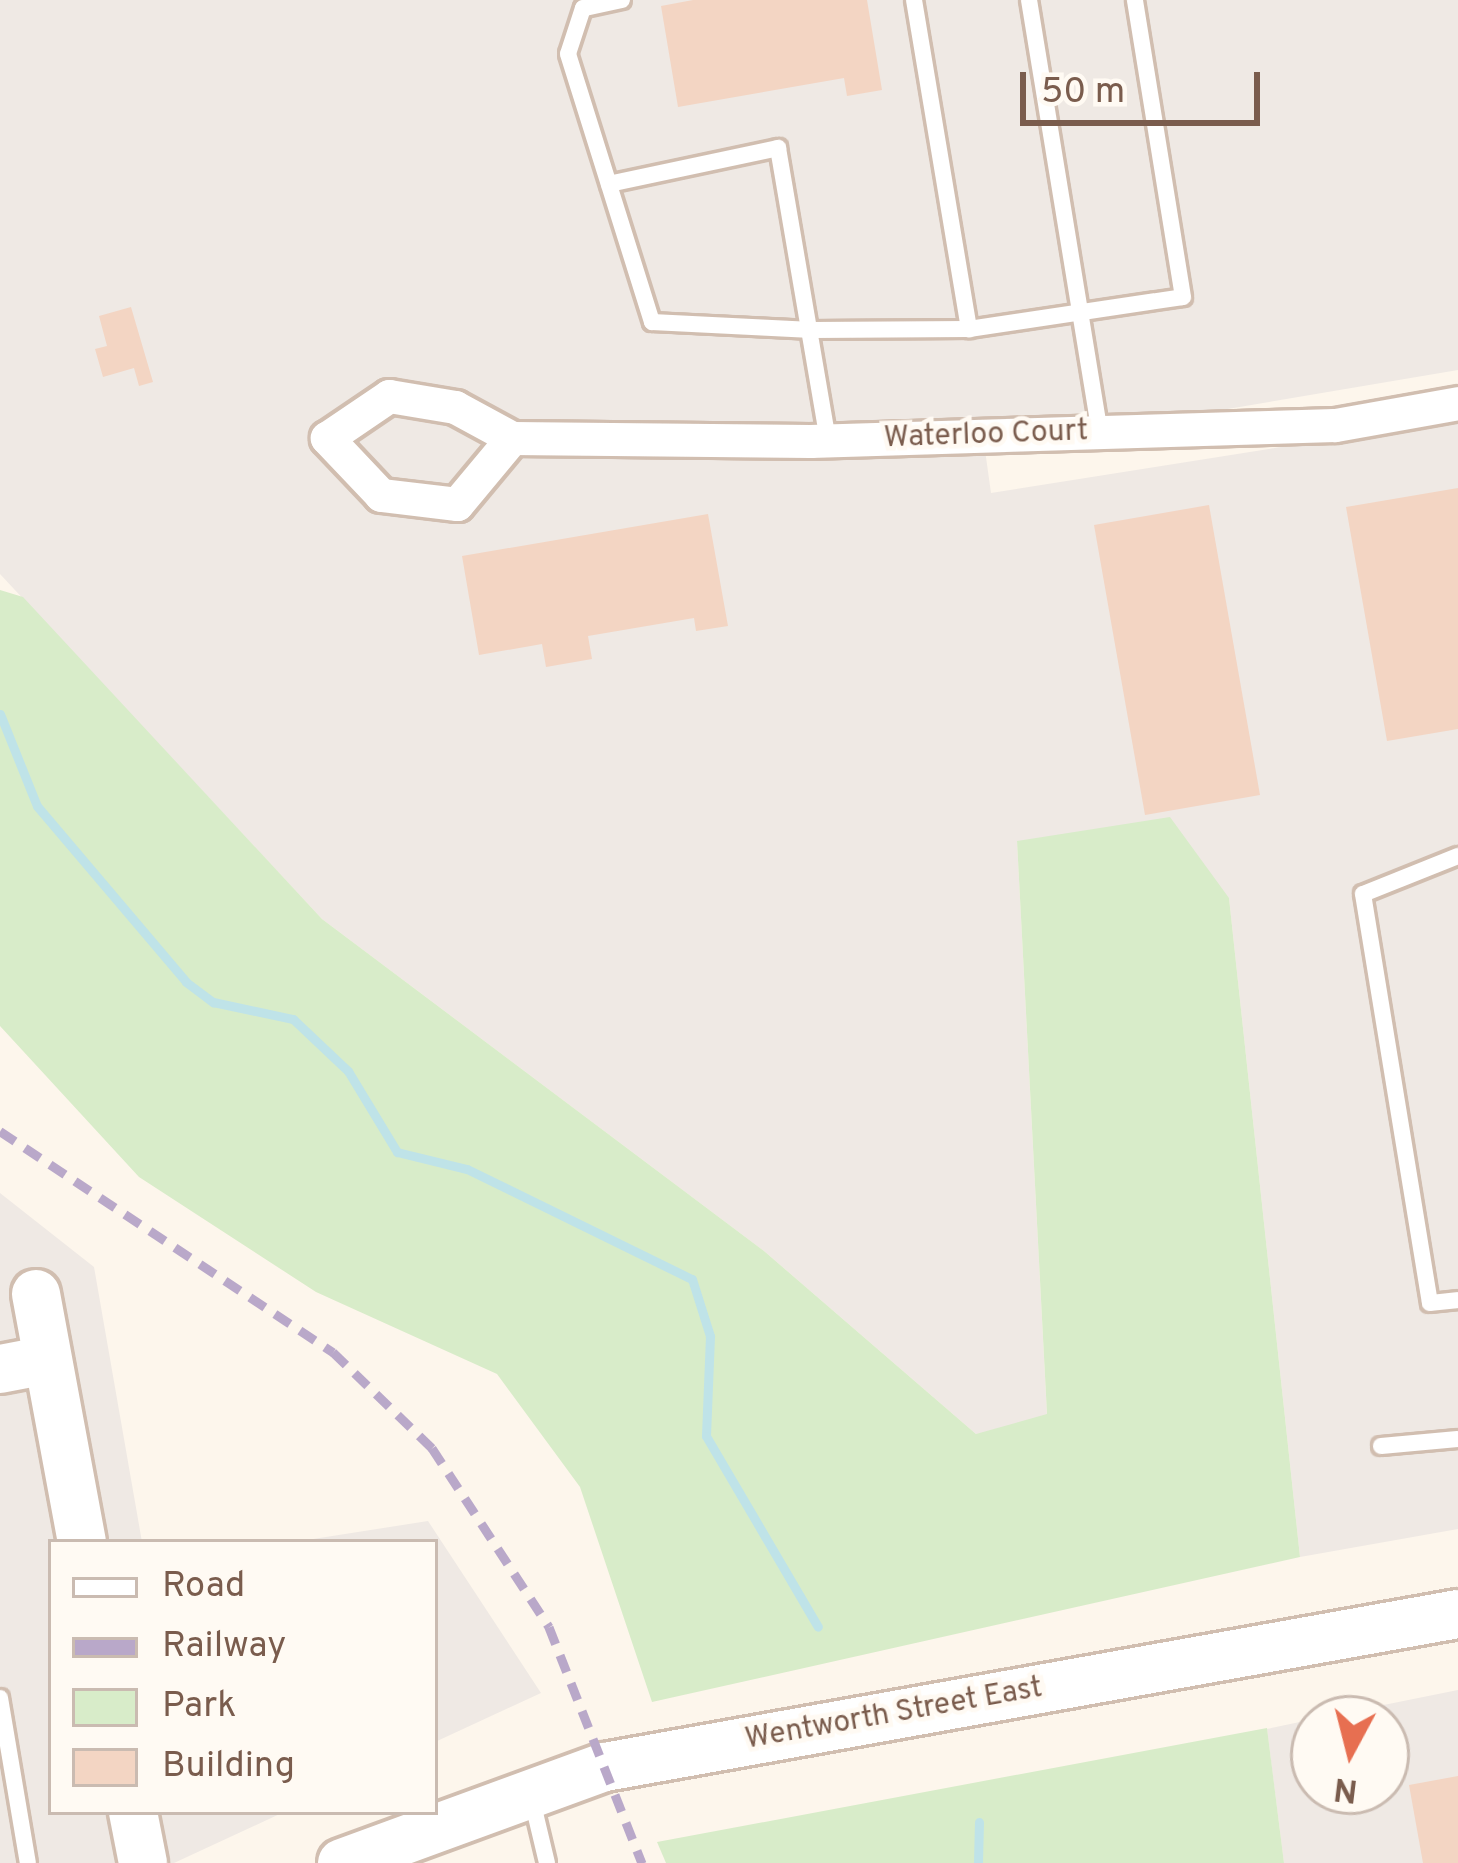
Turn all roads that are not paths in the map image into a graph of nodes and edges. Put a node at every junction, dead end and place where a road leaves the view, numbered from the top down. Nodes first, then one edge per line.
1 (622, 0) edge
2 (914, 0) edge
3 (1029, 0) edge
4 (1135, 0) edge
5 (608, 184) junction
6 (1079, 315) junction
7 (969, 329) junction
8 (812, 330) junction
9 (1458, 403) edge
10 (1100, 433) junction
11 (512, 438) junction
12 (829, 440) junction
13 (1458, 856) edge
14 (36, 1294) dead end
15 (1458, 1300) edge
16 (47, 1360) junction
17 (0, 1369) edge
18 (1458, 1439) edge
19 (1381, 1446) dead end
20 (81, 1539) edge
21 (1458, 1614) edge
22 (0, 1698) edge
23 (530, 1794) junction
24 (135, 1815) edge
25 (28, 1863) edge
26 (143, 1863) edge
27 (342, 1863) edge
28 (547, 1863) edge

1 - 5 lane
2 - 7 lane
3 - 6 lane
4 - 6 lane
5 - 8 lane
5 - 8 lane
6 - 7 lane
6 - 10 lane
7 - 8 lane
8 - 12 lane
9 - 10 street, Waterloo Court
10 - 12 street, Waterloo Court
11 - 11 street, Waterloo Court
11 - 12 street, Waterloo Court
13 - 15 lane
14 - 16 main road
16 - 17 main road
16 - 20 main road
18 - 19 lane
21 - 23 main road, Wentworth Street East
22 - 25 lane
23 - 27 main road, Wentworth Street East
23 - 28 lane
24 - 26 main road

